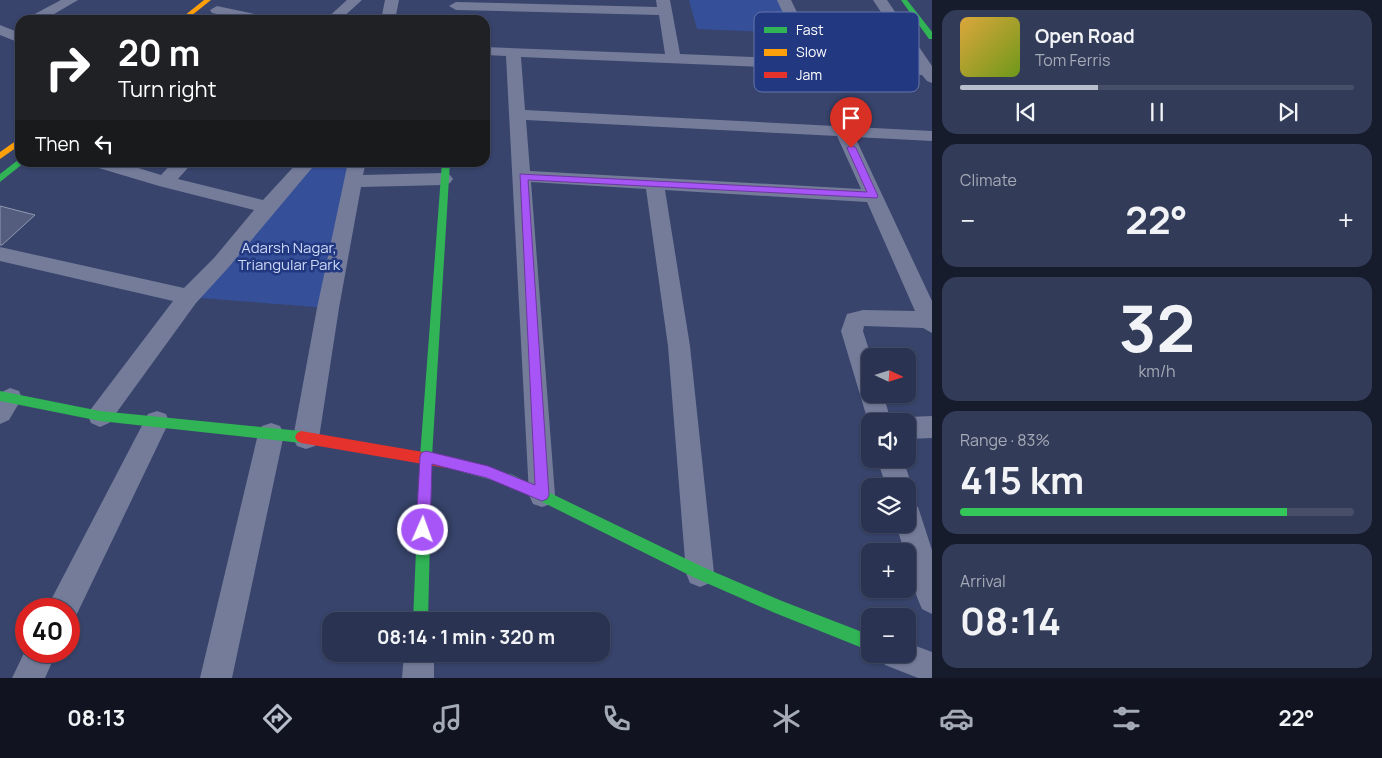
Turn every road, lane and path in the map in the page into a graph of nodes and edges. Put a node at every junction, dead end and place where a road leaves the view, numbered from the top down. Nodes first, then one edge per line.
1 (71, 0) edge
2 (228, 0) edge
3 (355, 0) edge
4 (392, 0) edge
5 (784, 0) edge
6 (880, 0) edge
7 (904, 0) edge
8 (500, 3) edge
9 (600, 5) edge
10 (664, 6) edge
11 (212, 8) edge
12 (456, 9) edge
13 (790, 12) edge
14 (888, 12) edge
15 (913, 12) edge
16 (43, 15) edge
17 (194, 15) edge
18 (242, 15) edge
19 (338, 15) edge
20 (389, 15) edge
21 (919, 20) edge
22 (932, 37) edge
23 (490, 51) edge
24 (513, 53) junction
25 (919, 57) edge
26 (673, 58) junction
27 (754, 61) edge
28 (930, 73) edge
29 (518, 115) junction
30 (844, 132) junction
31 (932, 136) edge
32 (15, 145) edge
33 (0, 156) edge
34 (15, 167) edge
35 (114, 167) edge
36 (179, 167) edge
37 (303, 167) edge
38 (445, 171) edge
39 (355, 172) edge
40 (523, 176) junction
41 (0, 179) edge
42 (164, 182) junction
43 (655, 185) junction
44 (874, 196) junction
45 (267, 207) junction
46 (0, 254) edge
47 (188, 297) junction
48 (931, 322) edge
49 (861, 362) edge
50 (3, 402) edge
51 (100, 416) junction
52 (157, 422) junction
53 (932, 427) edge
54 (916, 428) edge
55 (271, 434) junction
56 (306, 438) junction
57 (426, 457) junction
58 (542, 495) junction
59 (913, 533) edge
60 (700, 573) junction
61 (69, 598) edge
62 (932, 599) edge
63 (420, 612) edge
64 (861, 640) edge
65 (418, 662) edge
66 (916, 662) edge
67 (36, 663) edge
68 (932, 668) edge
69 (28, 678) edge
70 (216, 678) edge
71 (418, 678) edge

1 - 16 street
2 - 11 street
3 - 19 street
4 - 20 street
5 - 13 street
6 - 14 street
7 - 15 street
8 - 9 street
8 - 12 street
9 - 10 street
10 - 26 street
11 - 17 street
11 - 18 street
21 - 22 street
23 - 24 street
24 - 26 street
24 - 29 street
25 - 28 street
26 - 27 street
29 - 30 street
29 - 40 street
30 - 31 street
30 - 44 street
32 - 33 street
34 - 41 street
35 - 42 street
36 - 42 street
37 - 45 street
38 - 39 street
38 - 57 street
39 - 56 street
40 - 43 street
40 - 58 street
42 - 45 street
43 - 44 street
43 - 60 street
44 - 48 street
45 - 47 street
46 - 47 street
47 - 51 street
48 - 49 street
50 - 51 street
51 - 52 street
52 - 55 street
52 - 61 street
53 - 54 street
55 - 56 street
55 - 70 street
56 - 57 street
57 - 58 street
57 - 63 street
58 - 60 street
59 - 62 street
60 - 64 street
65 - 71 street
66 - 68 street
67 - 69 street

